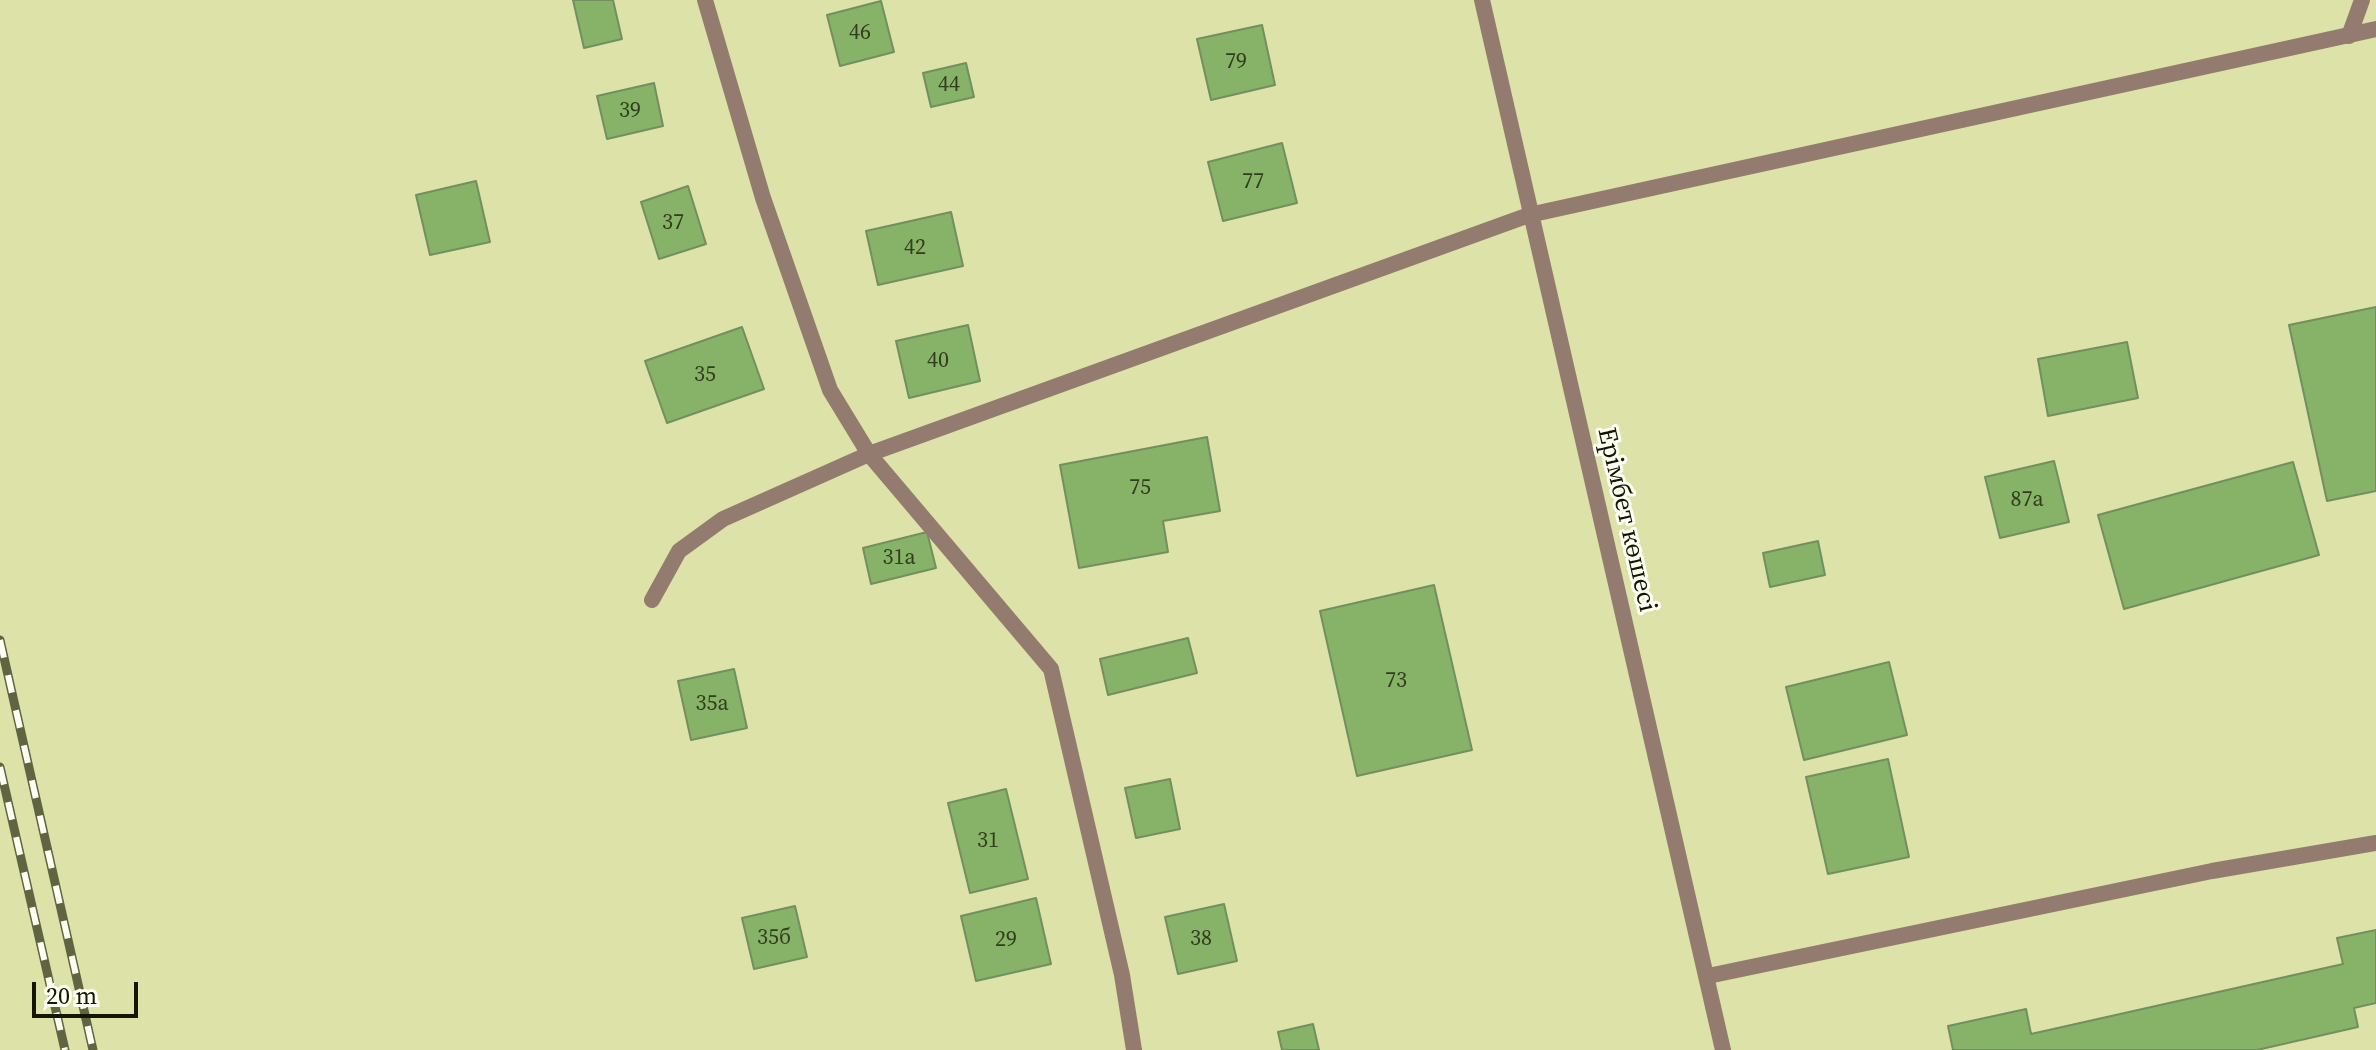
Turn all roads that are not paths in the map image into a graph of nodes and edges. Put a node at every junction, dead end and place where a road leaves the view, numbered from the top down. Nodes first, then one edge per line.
1 (705, 0) edge
2 (1482, 0) edge
3 (2362, 0) edge
4 (2376, 29) edge
5 (2349, 36) junction
6 (1529, 215) junction
7 (869, 454) junction
8 (652, 600) dead end
9 (2376, 843) edge
10 (1708, 976) junction
11 (1134, 1050) edge
12 (1723, 1050) edge

1 - 7 street
2 - 6 street, Ерімбет көшесі
3 - 5 street
4 - 5 street
5 - 6 street
6 - 7 street
6 - 10 street, Ерімбет көшесі
7 - 8 street
7 - 11 street
9 - 10 street
10 - 12 street, Ерімбет көшесі

